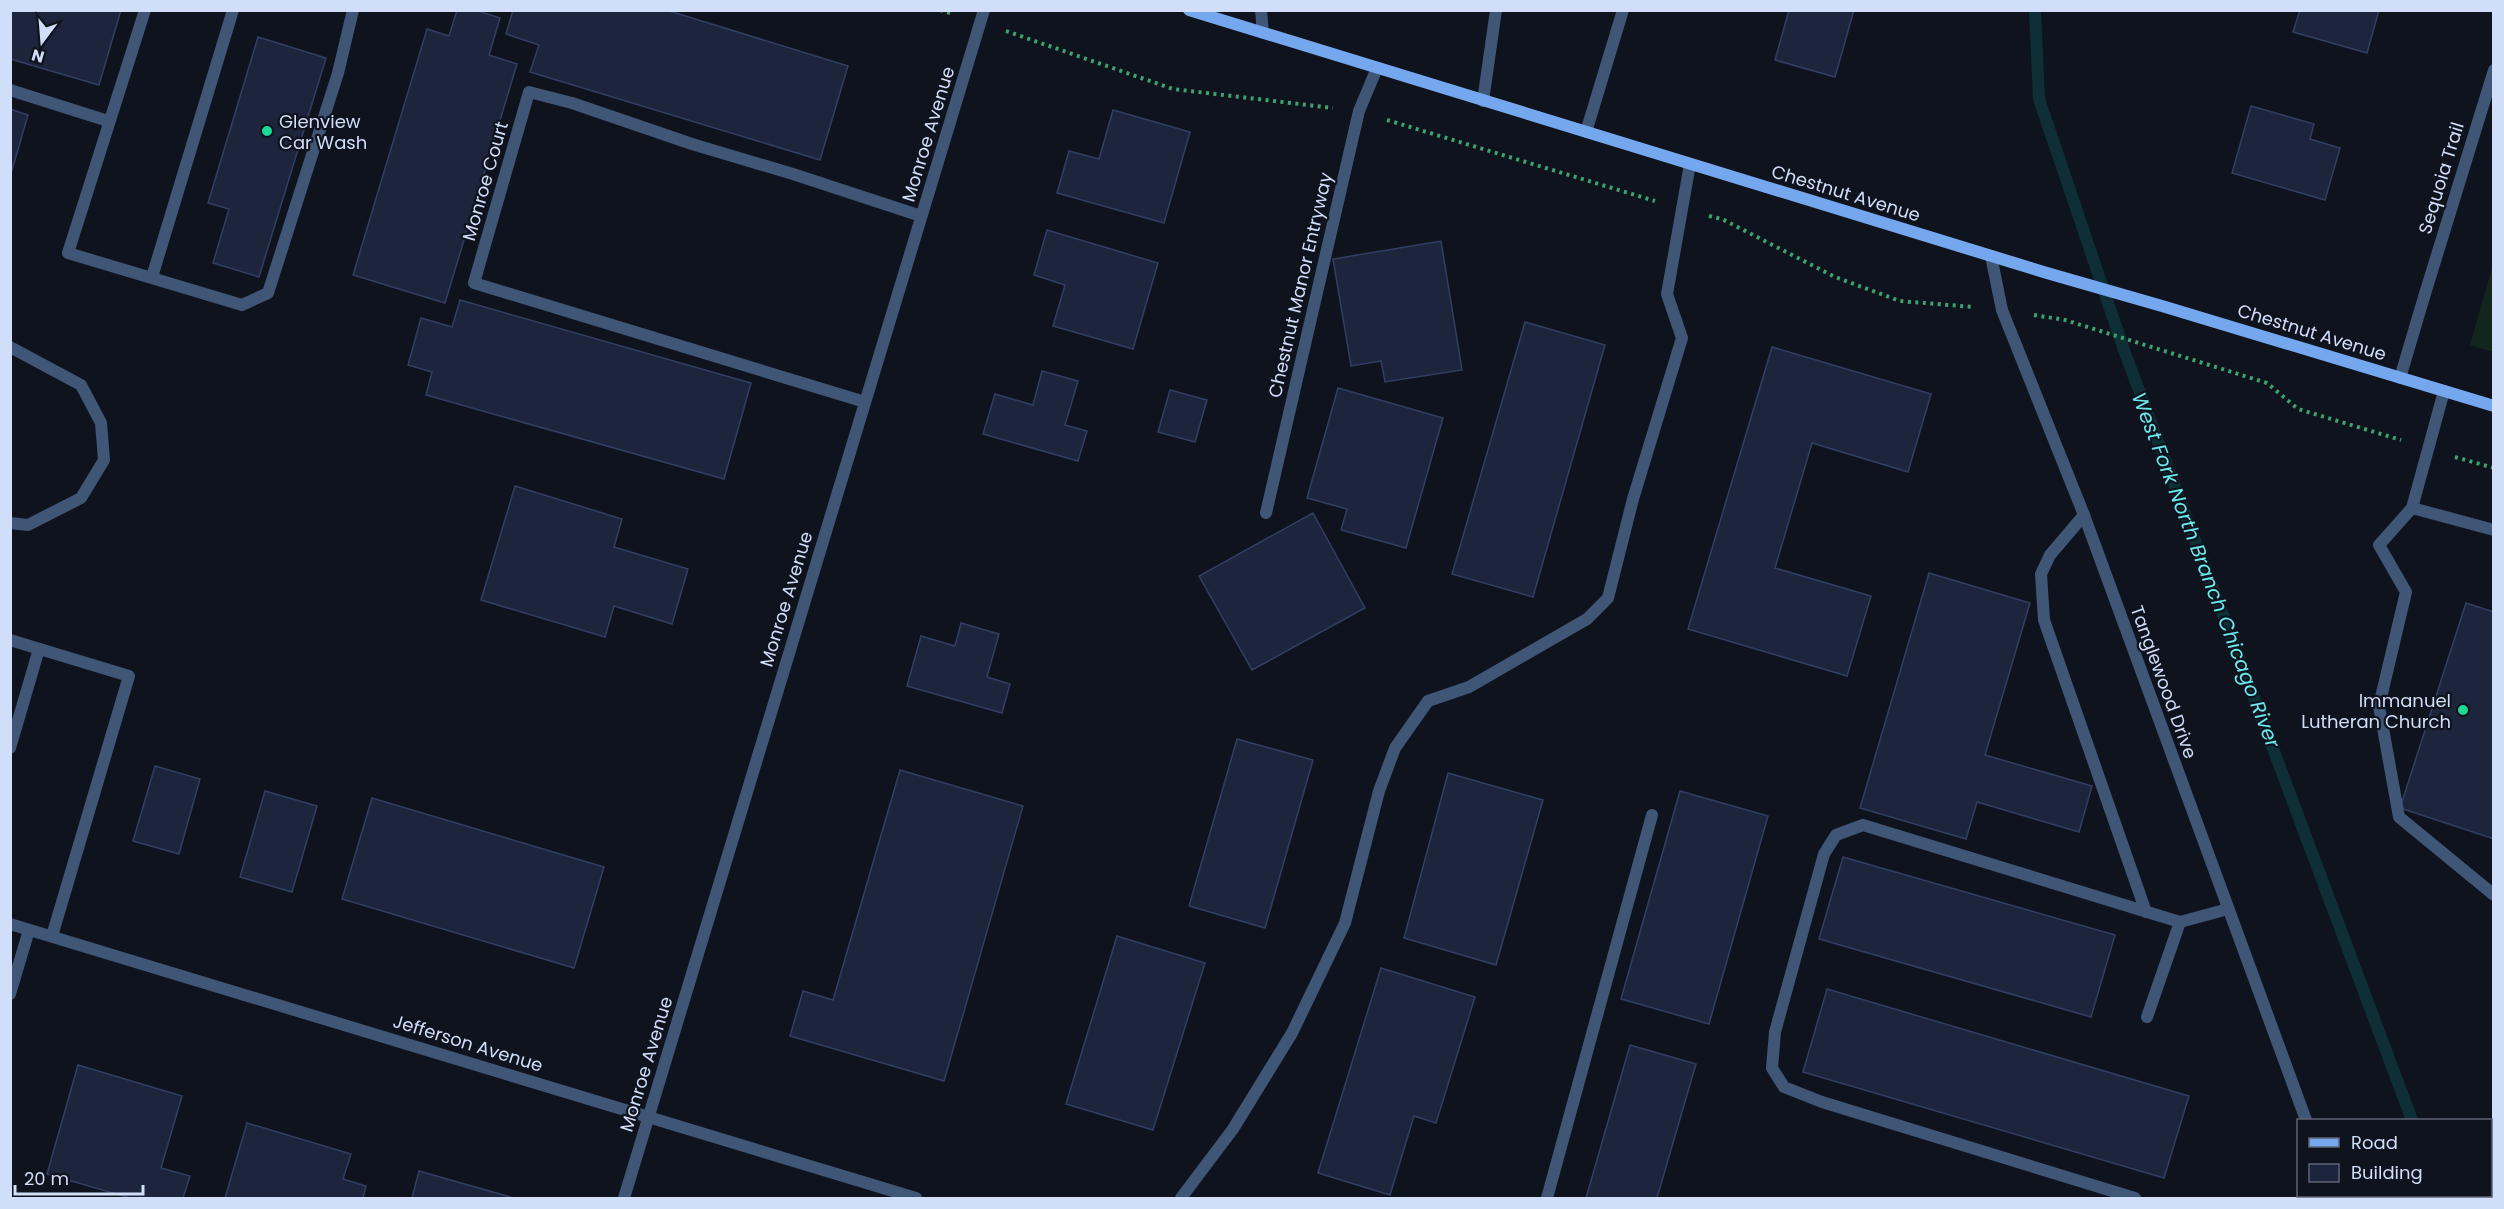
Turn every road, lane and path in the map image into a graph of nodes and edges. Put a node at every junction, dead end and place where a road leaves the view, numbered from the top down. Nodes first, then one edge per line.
1 (145, 10) edge
2 (233, 10) edge
3 (353, 10) edge
4 (940, 10) edge
5 (1189, 10) edge
6 (1260, 10) edge
7 (1496, 10) edge
8 (1623, 10) edge
9 (983, 16) edge
10 (1263, 33) junction
11 (1377, 68) junction
12 (2493, 70) edge
13 (10, 90) edge
14 (1483, 101) junction
15 (1359, 111) junction
16 (108, 121) junction
17 (1586, 132) junction
18 (1690, 164) junction
19 (1680, 209) junction
20 (921, 216) junction
21 (1991, 256) junction
22 (152, 277) junction
23 (2002, 310) junction
24 (10, 346) edge
25 (2400, 378) junction
26 (2444, 391) junction
27 (865, 402) junction
28 (2493, 406) edge
29 (2428, 449) junction
30 (2493, 468) edge
31 (2412, 508) junction
32 (1266, 513) dead end
33 (2084, 515) junction
34 (10, 523) edge
35 (2493, 530) edge
36 (10, 640) edge
37 (39, 649) junction
38 (10, 748) edge
39 (1652, 815) dead end
40 (2493, 895) edge
41 (2228, 909) junction
42 (2146, 912) junction
43 (2180, 922) junction
44 (10, 924) edge
45 (29, 930) junction
46 (52, 936) junction
47 (10, 994) edge
48 (2147, 1017) dead end
49 (649, 1118) junction
50 (2306, 1119) edge
51 (624, 1198) edge
52 (916, 1198) edge
53 (1181, 1198) edge
54 (1546, 1198) edge
55 (2135, 1198) edge

1 - 16 street
2 - 22 street
3 - 22 street
4 - 9 path
5 - 10 street, Chestnut Avenue
6 - 10 street
7 - 14 street
8 - 17 street
9 - 15 path
9 - 20 street, Monroe Avenue
10 - 11 street, Chestnut Avenue
11 - 14 street, Chestnut Avenue
11 - 15 street, Chestnut Manor Entryway
12 - 25 street, Sequoia Trail
13 - 16 street
14 - 17 street, Chestnut Avenue
15 - 19 path
15 - 32 street, Chestnut Manor Entryway
16 - 22 street
17 - 18 street, Chestnut Avenue
18 - 19 street
18 - 21 street, Chestnut Avenue
19 - 23 path
19 - 53 street
20 - 27 street, Monroe Avenue
20 - 27 street, Monroe Court
21 - 23 street, Tanglewood Drive
21 - 25 street, Chestnut Avenue
23 - 29 path
23 - 33 street, Tanglewood Drive
24 - 34 street
25 - 26 street, Chestnut Avenue
26 - 28 street, Chestnut Avenue
26 - 29 street
27 - 49 street, Monroe Avenue
29 - 30 path
29 - 31 street
31 - 35 street
31 - 40 street
33 - 41 street, Tanglewood Drive
33 - 42 street
36 - 37 street
37 - 38 street
37 - 46 street
39 - 54 street
41 - 43 street
41 - 50 street, Tanglewood Drive
42 - 43 street
42 - 55 street
43 - 48 street
44 - 45 street, Jefferson Avenue
45 - 46 street, Jefferson Avenue
45 - 47 street
46 - 49 street, Jefferson Avenue
49 - 51 street, Monroe Avenue
49 - 52 street, Jefferson Avenue

